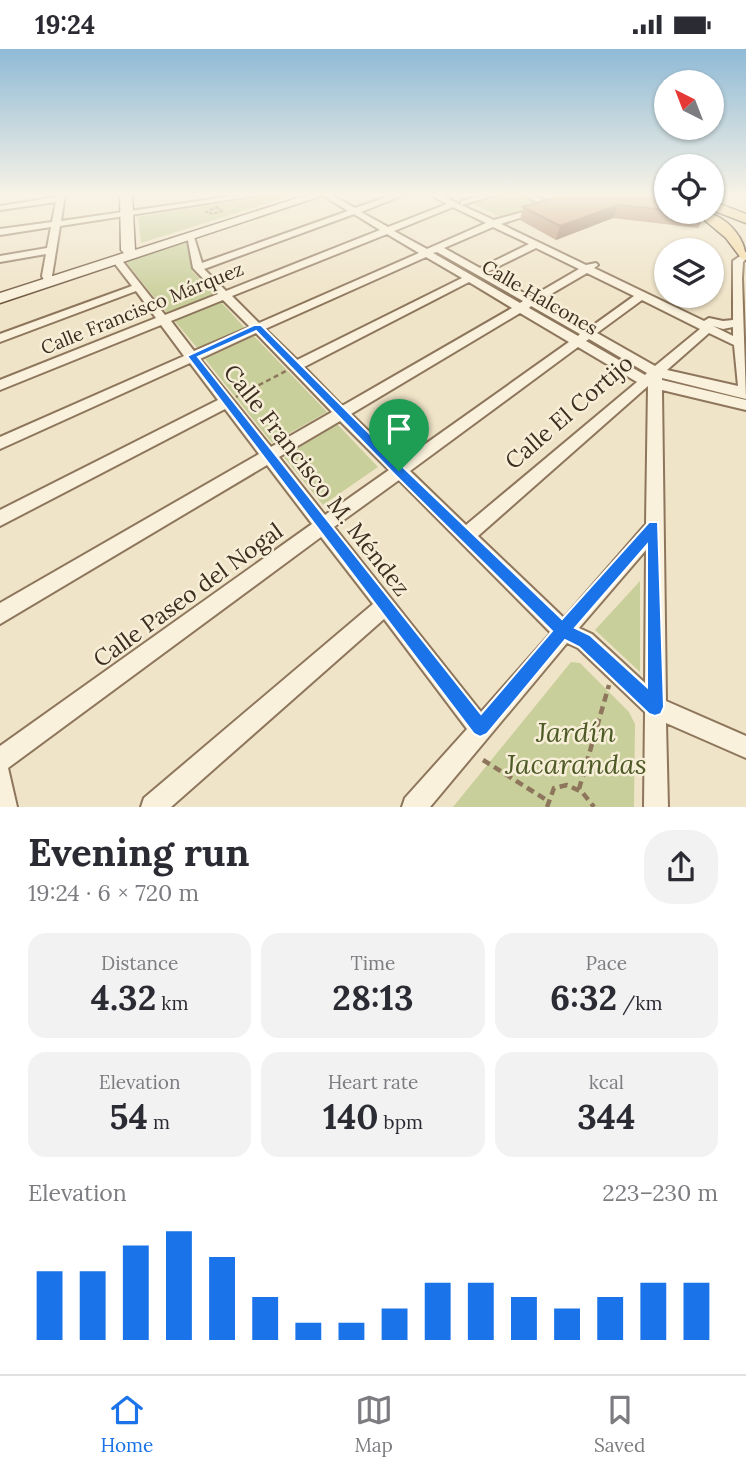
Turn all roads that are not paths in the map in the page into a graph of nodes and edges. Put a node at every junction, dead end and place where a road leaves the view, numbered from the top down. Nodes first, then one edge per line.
1 (55, 229) edge
2 (127, 229) edge
3 (201, 229) edge
4 (214, 229) edge
5 (304, 229) edge
6 (389, 229) edge
7 (395, 229) edge
8 (480, 229) edge
9 (513, 229) edge
10 (726, 229) edge
11 (523, 234) junction
12 (190, 237) junction
13 (536, 244) junction
14 (52, 250) junction
15 (432, 250) junction
16 (126, 255) junction
17 (746, 255) edge
18 (0, 259) edge
19 (590, 267) junction
20 (198, 268) junction
21 (475, 275) junction
22 (48, 279) junction
23 (138, 287) junction
24 (0, 291) edge
25 (223, 294) junction
26 (642, 295) junction
27 (0, 298) edge
28 (526, 305) junction
29 (162, 318) junction
30 (738, 323) junction
31 (257, 327) junction
32 (708, 328) junction
33 (0, 338) edge
34 (583, 338) junction
35 (739, 343) junction
36 (191, 356) junction
37 (296, 366) junction
38 (653, 379) junction
39 (0, 385) edge
40 (746, 394) edge
41 (227, 402) junction
42 (746, 405) edge
43 (341, 414) junction
44 (0, 443) edge
45 (269, 456) junction
46 (399, 471) junction
47 (0, 518) edge
48 (323, 526) junction
49 (654, 527) junction
50 (465, 536) junction
51 (385, 605) junction
52 (0, 614) edge
53 (563, 631) junction
54 (655, 707) junction
55 (480, 728) junction
56 (746, 747) edge
57 (0, 760) edge
58 (0, 776) edge
59 (5, 807) edge
60 (153, 807) edge
61 (414, 807) edge
62 (656, 807) edge

1 - 14 street
2 - 16 street
3 - 16 street
4 - 12 street
5 - 20 street
6 - 25 street, Calle Francisco Márquez
7 - 15 street, Calle Halcones
8 - 15 street
9 - 11 street
10 - 17 main road
11 - 13 street
11 - 19 street
12 - 16 street
12 - 20 street
13 - 19 street
13 - 21 street
14 - 18 street
14 - 22 street
15 - 21 street, Calle Halcones
15 - 31 street
16 - 22 street
16 - 23 street, Calle Francisco M. Méndez
17 - 30 street
19 - 26 street
19 - 28 street
19 - 30 street
20 - 25 street
21 - 28 street, Calle Halcones
21 - 37 street
22 - 24 street
22 - 27 street
23 - 29 street, Calle Francisco M. Méndez
23 - 33 street
25 - 29 street, Calle Francisco Márquez
25 - 31 street
26 - 32 street
26 - 34 street, Calle Paseo del Nogal
28 - 34 street, Calle Halcones
28 - 43 street
29 - 36 street, Calle Francisco M. Méndez
29 - 39 street, Calle Francisco Márquez
30 - 35 street
31 - 36 street
31 - 37 street
32 - 35 street
32 - 38 street, Calle El Cortijo
34 - 38 street, Calle Halcones
34 - 46 street, Calle Paseo del Nogal
35 - 40 street
36 - 41 street, Calle Francisco M. Méndez
36 - 44 street
37 - 43 street
38 - 40 street, Calle Halcones
38 - 42 street, Calle Halcones
38 - 49 street
38 - 50 street, Calle El Cortijo
41 - 45 street, Calle Francisco M. Méndez
41 - 47 street
43 - 45 street
43 - 46 street
45 - 48 street, Calle Francisco M. Méndez
45 - 52 street
46 - 48 street, Calle Paseo del Nogal
46 - 50 street
48 - 51 street, Calle Francisco M. Méndez
48 - 57 street, Calle Paseo del Nogal
49 - 53 street
49 - 54 street
50 - 53 street
51 - 55 street, Calle Francisco M. Méndez
51 - 60 street
53 - 54 street
53 - 55 street
54 - 56 street
54 - 62 street
55 - 61 street
58 - 59 street

